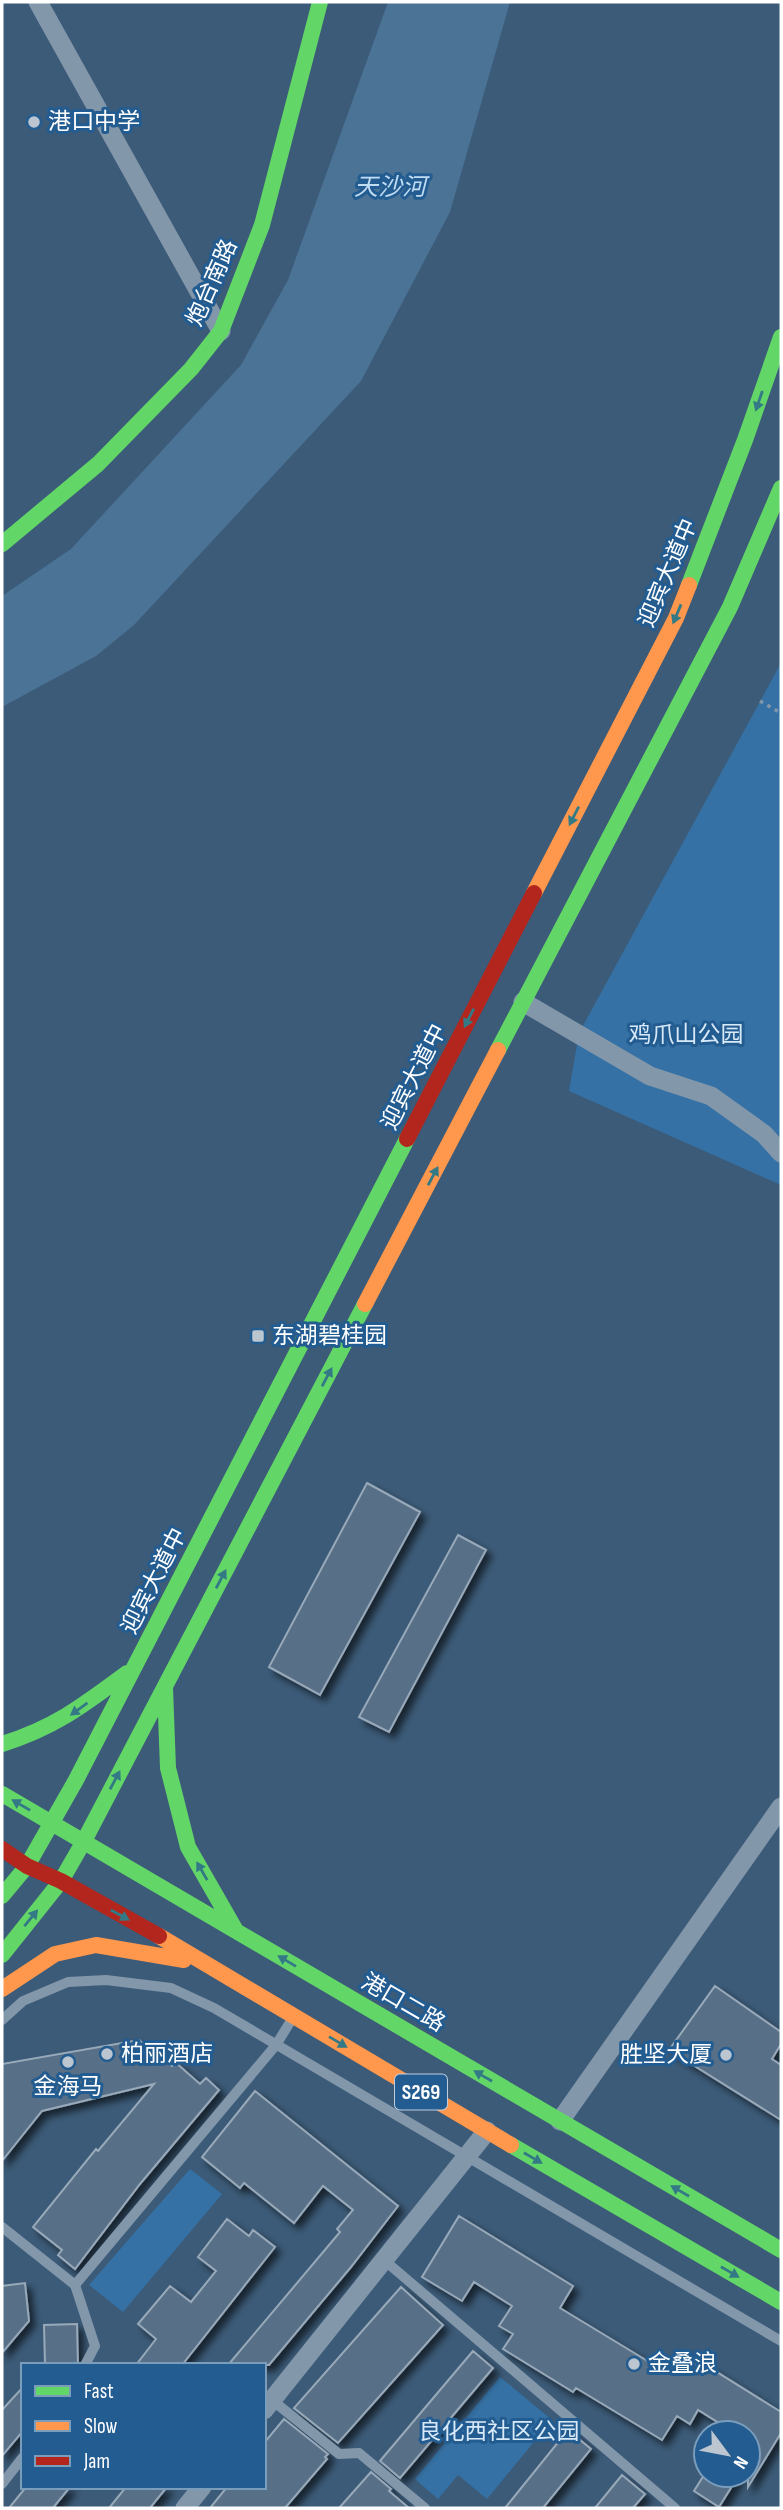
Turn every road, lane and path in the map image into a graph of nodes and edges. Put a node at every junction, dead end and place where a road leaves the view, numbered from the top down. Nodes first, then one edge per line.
1 (38, 2) edge
2 (320, 2) edge
3 (221, 331) junction
4 (781, 337) edge
5 (781, 488) edge
6 (2, 544) edge
7 (760, 701) dead end
8 (781, 713) edge
9 (523, 1002) junction
10 (781, 1153) edge
11 (172, 1634) junction
12 (134, 1668) junction
13 (165, 1686) junction
14 (2, 1744) edge
15 (2, 1794) edge
16 (781, 1807) edge
17 (53, 1823) junction
18 (84, 1840) junction
19 (2, 1849) edge
20 (27, 1866) junction
21 (61, 1881) junction
22 (2, 1896) edge
23 (236, 1930) junction
24 (2, 1955) edge
25 (208, 1964) junction
26 (2, 1989) edge
27 (300, 2015) junction
28 (2, 2020) edge
29 (275, 2045) junction
30 (560, 2121) junction
31 (487, 2132) junction
32 (467, 2157) junction
33 (2, 2227) edge
34 (781, 2250) edge
35 (384, 2260) junction
36 (75, 2284) junction
37 (781, 2302) edge
38 (781, 2341) edge
39 (86, 2363) edge
40 (268, 2405) edge
41 (21, 2460) edge
42 (2, 2484) edge
43 (200, 2489) edge
44 (185, 2508) edge
45 (425, 2508) edge
46 (675, 2508) edge

1 - 3 street
2 - 3 main road, 炮台南路
3 - 6 main road, 炮台南路
4 -> 11 main road, 迎宾大道中
5 - 9 main road, 迎宾大道中
7 - 8 path
9 - 10 street
11 -> 9 main road, 迎宾大道中
11 - 12 main road, 迎宾大道中
11 - 13 main road, 迎宾大道中
12 -> 14 main road
12 - 17 main road, 迎宾大道中
18 -> 13 main road, 迎宾大道中
23 -> 13 main road
17 -> 15 main road, 港口二路 / S269
16 - 30 street
17 - 18 main road, 港口二路 / S269
17 - 20 main road, 迎宾大道中
18 - 21 main road, 迎宾大道中
18 - 23 main road, 港口二路 / S269
19 - 20 main road, S269
20 - 21 main road, S269
20 - 22 main road, 迎宾大道中
24 -> 21 main road, 迎宾大道中
21 -> 25 main road, S269
30 -> 23 main road, 港口二路 / S269
25 - 26 main road
25 - 27 main road, S269
27 - 29 lane
27 -> 31 main road, S269
28 - 29 lane
29 - 32 lane
29 - 36 lane
34 -> 30 main road, 港口二路 / S269
31 - 32 street
31 -> 37 main road, S269
32 - 35 street
32 - 38 lane
33 - 36 lane
35 - 40 street
35 - 46 lane
36 - 39 lane
40 - 45 lane
41 - 42 lane
43 - 44 street

